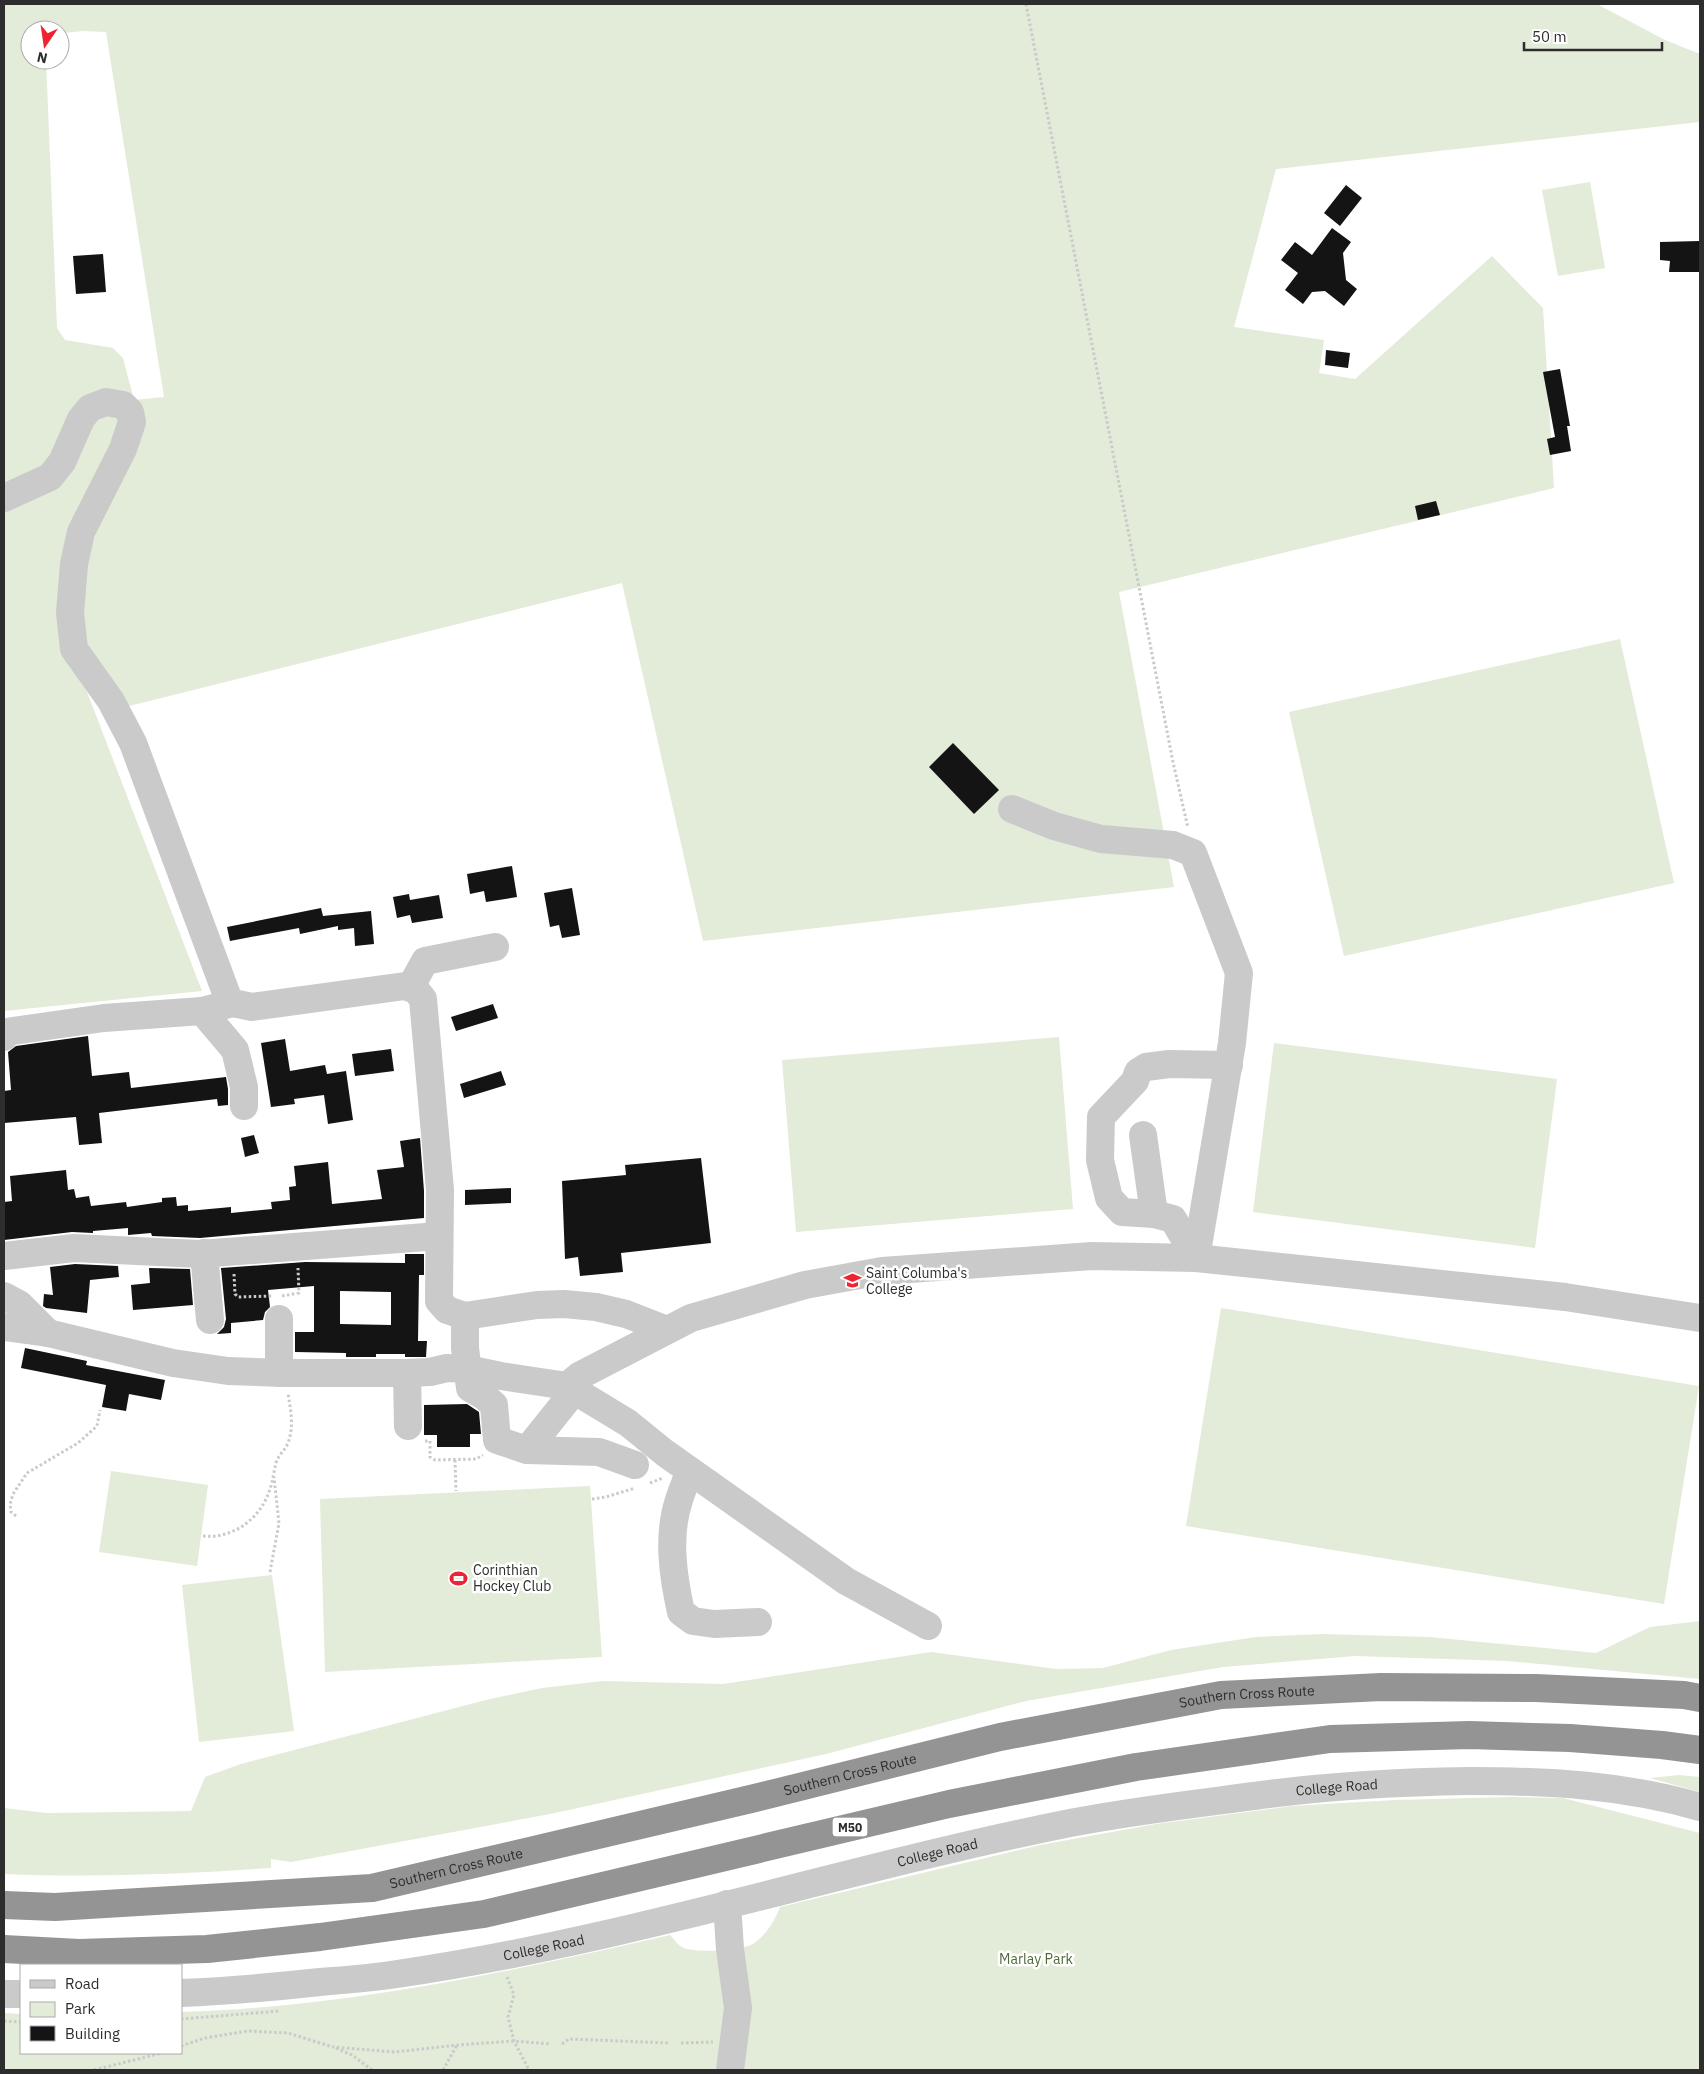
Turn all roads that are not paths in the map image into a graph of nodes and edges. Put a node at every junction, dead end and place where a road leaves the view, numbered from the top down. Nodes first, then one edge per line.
1 (4, 498) edge
2 (1012, 809) dead end
3 (495, 947) dead end
4 (410, 988) junction
5 (233, 1003) junction
6 (202, 1011) junction
7 (4, 1036) edge
8 (1229, 1065) junction
9 (244, 1106) dead end
10 (1143, 1134) dead end
11 (1154, 1214) junction
12 (439, 1236) junction
13 (204, 1253) junction
14 (4, 1256) edge
15 (1196, 1258) junction
16 (4, 1296) edge
17 (465, 1316) junction
18 (1700, 1318) edge
19 (279, 1319) dead end
20 (210, 1320) dead end
21 (4, 1327) edge
22 (667, 1330) junction
23 (48, 1333) junction
24 (467, 1369) junction
25 (283, 1373) junction
26 (406, 1373) junction
27 (567, 1393) junction
28 (408, 1426) road end
29 (527, 1450) junction
30 (635, 1465) dead end
31 (690, 1471) junction
32 (758, 1622) dead end
33 (928, 1626) dead end
34 (1700, 1698) edge
35 (1700, 1750) edge
36 (1700, 1807) edge
37 (727, 1904) junction
38 (4, 1905) edge
39 (4, 1949) edge
40 (182, 1993) edge
41 (4, 1994) edge
42 (20, 1994) edge
43 (730, 2070) edge

1 - 5 street
2 - 8 street
3 - 4 street
4 - 5 street
4 - 12 street
5 - 6 street
6 - 7 street
6 - 9 street
8 - 11 street
8 - 15 street
10 - 11 street
11 - 15 street
12 - 13 street
12 - 17 street
13 - 14 street
13 - 20 street
15 - 18 street
15 - 22 street
16 - 23 street
17 - 22 street
17 - 24 street
19 - 25 street
21 - 23 street
22 - 27 street
23 - 25 street
24 - 26 street
24 - 27 street
24 - 29 street
25 - 26 street
26 - 28 street
27 - 29 street
27 - 31 street
29 - 30 street
31 - 32 street
31 - 33 street
34 - 38 highway, Southern Cross Route
35 - 39 highway, M50
36 - 37 street, College Road
37 - 40 street, College Road
37 - 43 street
41 - 42 street

